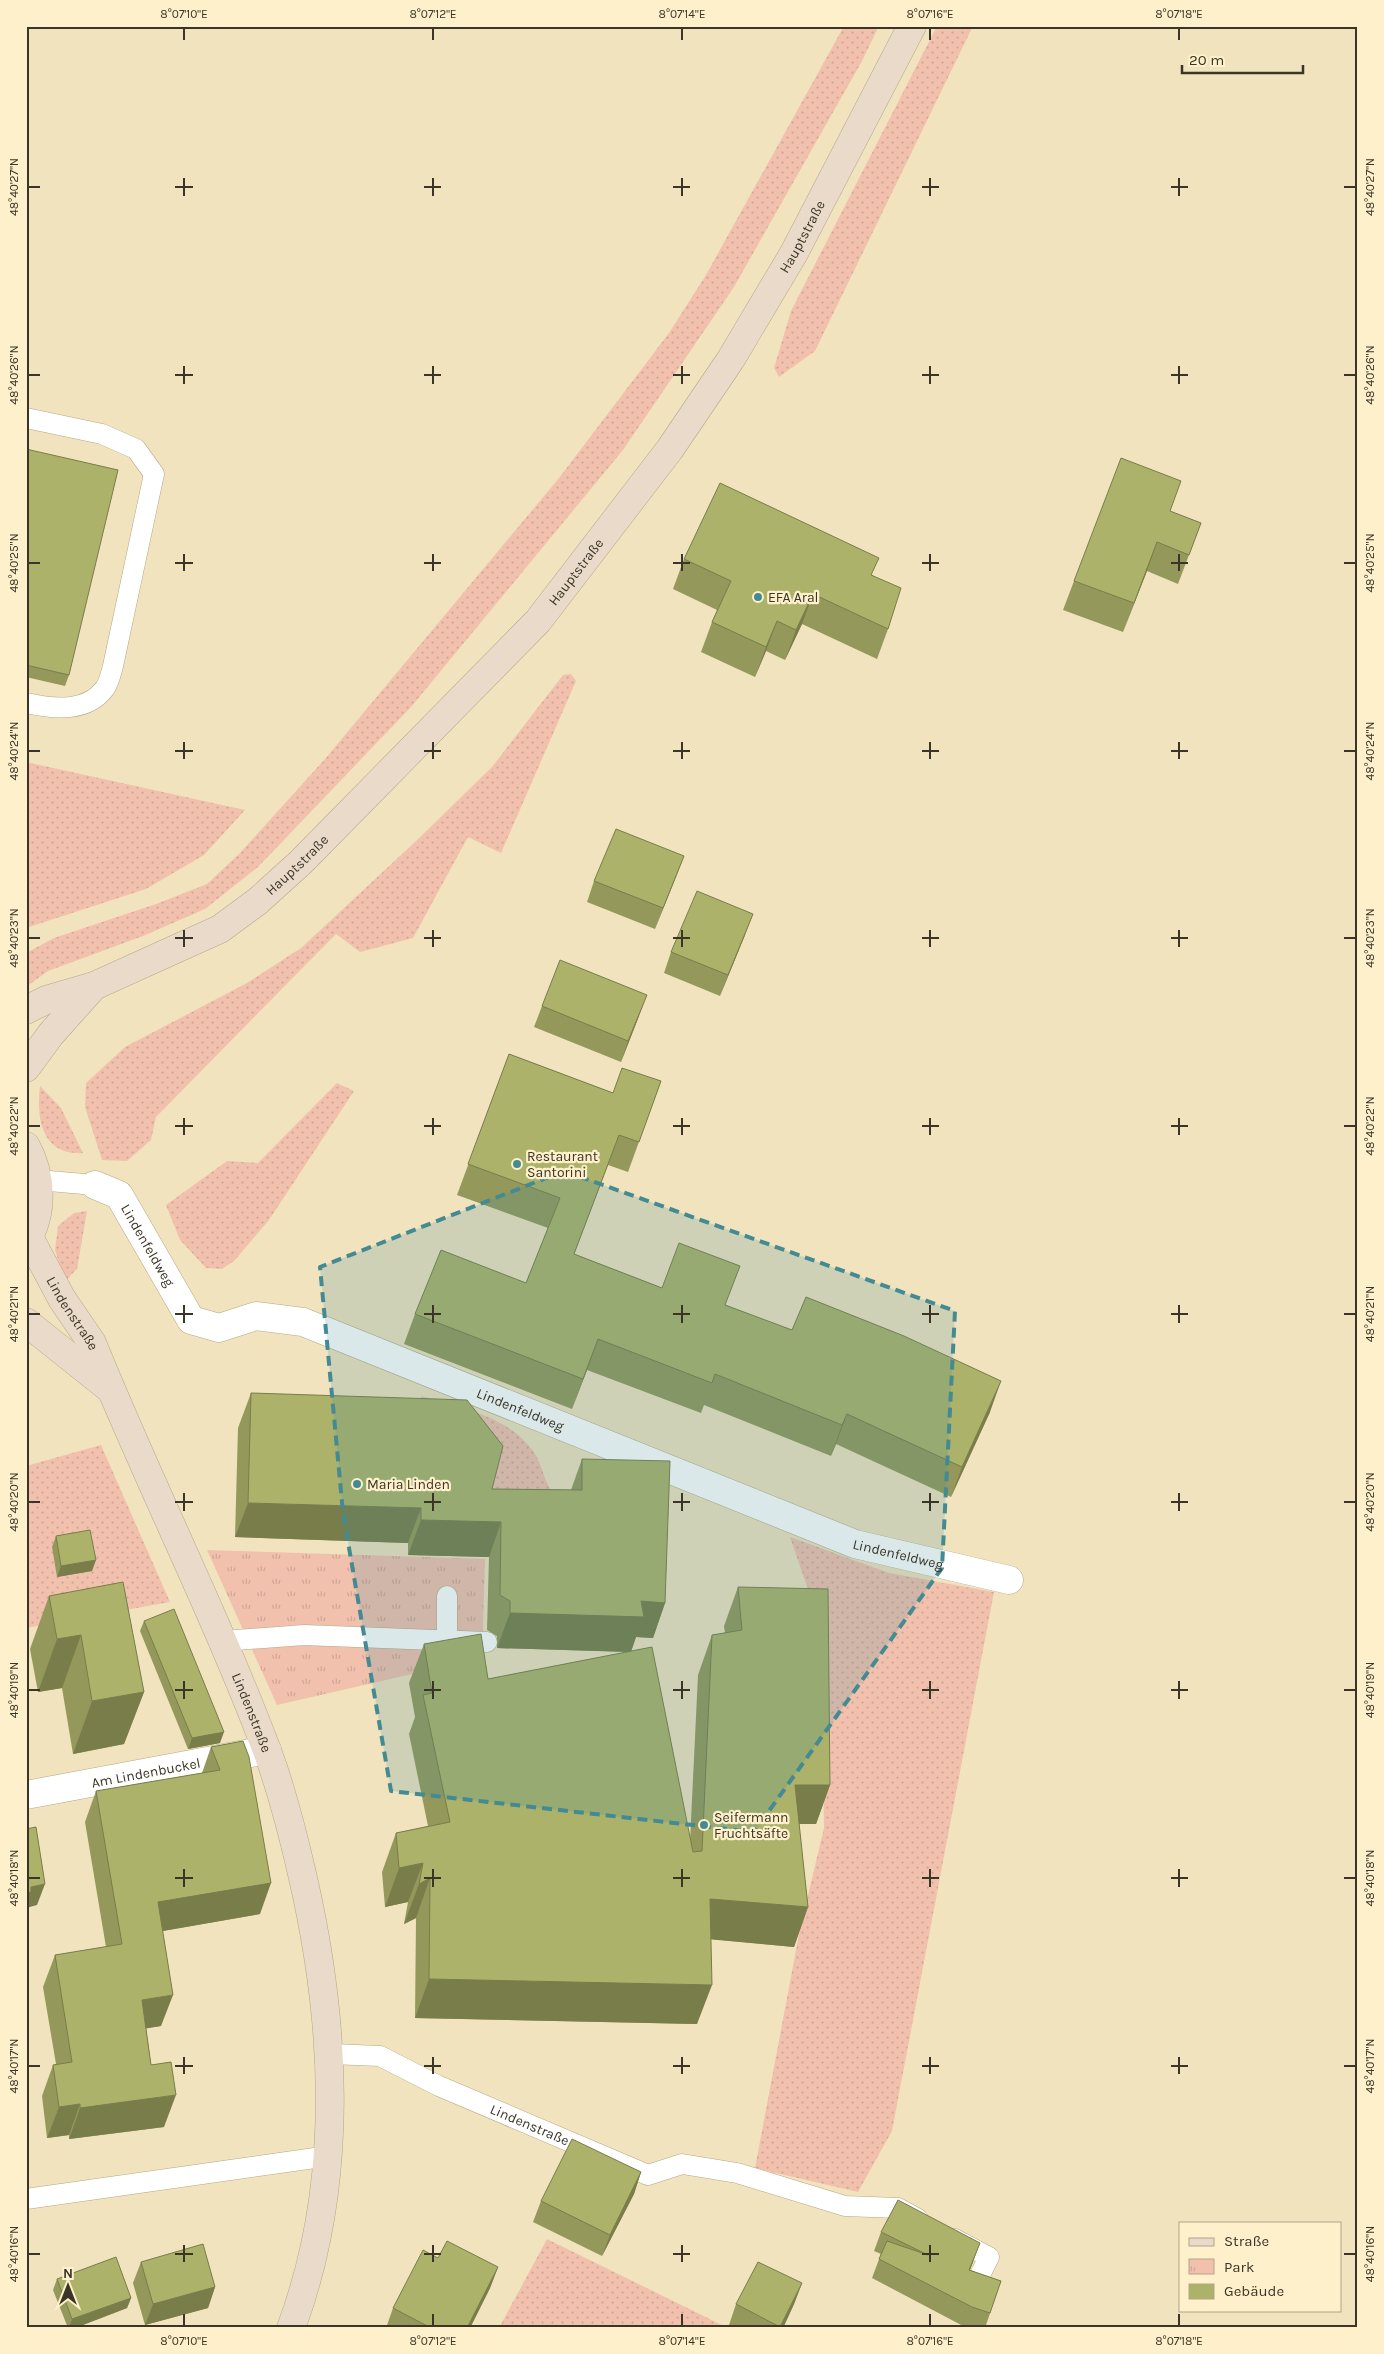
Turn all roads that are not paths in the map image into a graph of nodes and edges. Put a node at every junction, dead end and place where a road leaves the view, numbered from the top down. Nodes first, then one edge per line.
1 (912, 26) edge
2 (26, 418) edge
3 (26, 703) edge
4 (94, 986) junction
5 (26, 1010) edge
6 (26, 1068) edge
7 (26, 1146) edge
8 (38, 1180) junction
9 (95, 1185) joint
10 (28, 1240) edge
11 (26, 1322) edge
12 (111, 1390) junction
13 (1009, 1580) dead end
14 (447, 1596) dead end
15 (447, 1640) junction
16 (222, 1641) junction
17 (487, 1642) dead end
18 (266, 1750) junction
19 (26, 1795) edge
20 (330, 2054) junction
21 (329, 2156) junction
22 (26, 2199) edge
23 (976, 2283) edge
24 (291, 2328) edge

1 - 4 street, Hauptstraße
2 - 3 lane
4 - 5 street, Hauptstraße
4 - 6 street, Hauptstraße
7 - 8 street
8 - 9 lane
8 - 10 street
9 - 13 street, Lindenfeldweg
10 - 12 street, Lindenstraße
11 - 12 street, Lindenstraße
12 - 16 street, Lindenstraße
14 - 15 lane
15 - 16 lane
15 - 17 lane
16 - 18 street, Lindenstraße
18 - 19 street, Am Lindenbuckel
18 - 20 street, Lindenstraße
20 - 21 street, Lindenstraße
20 - 23 lane, Lindenstraße
21 - 22 lane
21 - 24 street, Lindenstraße

